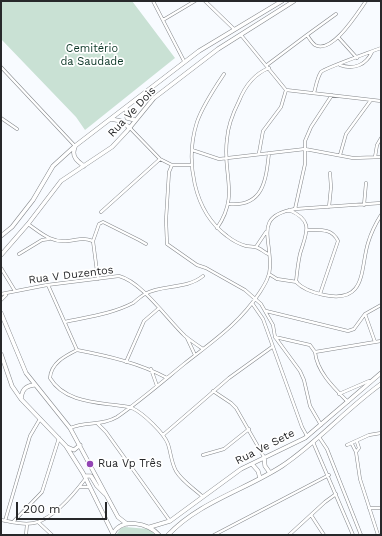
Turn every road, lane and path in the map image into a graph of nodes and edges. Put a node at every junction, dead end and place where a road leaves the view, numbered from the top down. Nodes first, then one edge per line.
1 (152, 1) edge
2 (195, 1) edge
3 (206, 1) edge
4 (294, 1) edge
5 (366, 1) edge
6 (280, 2) edge
7 (336, 14) dead end
8 (163, 20) junction
9 (234, 29) junction
10 (240, 34) junction
11 (307, 35) junction
12 (339, 38) junction
13 (381, 48) edge
14 (373, 51) junction
15 (357, 58) junction
16 (184, 61) junction
17 (340, 64) junction
18 (268, 66) junction
19 (1, 67) edge
20 (224, 74) dead end
21 (286, 90) junction
22 (314, 93) junction
23 (332, 95) junction
24 (371, 100) junction
25 (381, 101) edge
26 (126, 107) junction
27 (1, 118) edge
28 (111, 119) junction
29 (134, 120) junction
30 (130, 128) junction
31 (17, 129) dead end
32 (381, 138) edge
33 (75, 146) junction
34 (305, 149) junction
35 (192, 150) junction
36 (259, 153) junction
37 (269, 153) junction
38 (340, 156) junction
39 (376, 157) junction
40 (381, 157) edge
41 (226, 158) junction
42 (160, 159) junction
43 (172, 165) junction
44 (191, 165) junction
45 (84, 166) junction
46 (330, 173) dead end
47 (366, 183) dead end
48 (381, 203) edge
49 (229, 204) junction
50 (364, 205) junction
51 (328, 207) junction
52 (295, 209) junction
53 (289, 210) junction
54 (102, 212) dead end
55 (381, 216) edge
56 (28, 224) junction
57 (217, 228) junction
58 (308, 230) junction
59 (266, 232) junction
60 (1, 236) edge
61 (49, 239) junction
62 (93, 241) junction
63 (146, 244) dead end
64 (256, 247) junction
65 (19, 254) dead end
66 (268, 254) junction
67 (1, 255) edge
68 (1, 268) edge
69 (269, 274) junction
70 (203, 276) dead end
71 (98, 279) junction
72 (297, 283) junction
73 (48, 285) junction
74 (15, 291) junction
75 (1, 294) edge
76 (145, 294) junction
77 (320, 294) junction
78 (6, 295) junction
79 (254, 299) junction
80 (1, 300) edge
81 (252, 303) junction
82 (381, 305) edge
83 (158, 309) junction
84 (266, 311) junction
85 (1, 313) edge
86 (366, 314) junction
87 (64, 322) junction
88 (275, 337) junction
89 (187, 338) junction
90 (381, 341) edge
91 (375, 342) junction
92 (272, 347) junction
93 (203, 349) junction
94 (76, 350) junction
95 (315, 352) junction
96 (1, 354) edge
97 (195, 356) junction
98 (126, 362) junction
99 (151, 369) junction
100 (381, 373) edge
101 (167, 378) junction
102 (373, 378) junction
103 (370, 381) junction
104 (34, 384) junction
105 (380, 385) edge
106 (157, 386) junction
107 (213, 391) junction
108 (339, 394) junction
109 (20, 399) junction
110 (348, 402) junction
111 (131, 408) junction
112 (40, 419) junction
113 (108, 422) junction
114 (98, 424) junction
115 (321, 425) junction
116 (70, 428) junction
117 (249, 429) junction
118 (106, 432) junction
119 (381, 433) edge
120 (163, 435) junction
121 (307, 436) junction
122 (319, 437) junction
123 (59, 438) junction
124 (313, 442) junction
125 (358, 442) junction
126 (352, 444) junction
127 (80, 445) junction
128 (347, 445) dead end
129 (66, 446) junction
130 (356, 452) junction
131 (203, 455) dead end
132 (264, 457) junction
133 (252, 464) junction
134 (270, 473) junction
135 (329, 475) junction
136 (85, 477) junction
137 (260, 478) junction
138 (79, 487) junction
139 (90, 487) junction
140 (336, 494) junction
141 (106, 495) junction
142 (202, 496) junction
143 (191, 505) junction
144 (369, 508) junction
145 (381, 508) edge
146 (196, 513) junction
147 (311, 515) junction
148 (1, 520) edge
149 (5, 521) junction
150 (170, 521) junction
151 (13, 522) junction
152 (38, 522) junction
153 (27, 524) junction
154 (127, 524) junction
155 (150, 527) junction
156 (26, 535) edge
157 (52, 535) edge
158 (113, 535) edge
159 (159, 535) edge
160 (168, 535) edge
161 (214, 535) edge
162 (289, 535) edge
163 (324, 535) edge
164 (353, 535) edge
165 (361, 535) edge
166 (378, 535) edge

1 - 8 street
2 - 8 street
3 - 9 street
4 - 10 main road, Rua Ve Dois
5 - 12 street
6 - 9 main road, Rua Ve Dois
7 - 11 street
8 - 16 street
9 - 16 main road, Rua Ve Dois
10 - 18 street
10 - 29 main road, Rua Ve Dois
11 - 12 street
11 - 18 street
12 - 15 street
13 - 14 street
14 - 15 street
14 - 17 street
15 - 17 street
16 - 26 main road, Rua Ve Dois
17 - 22 street
18 - 21 street
18 - 41 street
19 - 33 street
20 - 35 street
21 - 22 street
21 - 36 street
22 - 23 street
23 - 24 street
23 - 34 street
24 - 25 street
24 - 38 street
26 - 28 main road, Rua Ve Dois
26 - 29 main road
27 - 31 street
28 - 30 main road
28 - 33 main road, Rua Ve Dois
29 - 30 main road, Rua Ve Dois
30 - 42 street
30 - 45 main road, Rua Ve Dois
32 - 39 street
33 - 45 main road
33 - 60 main road, Rua Ve Dois
34 - 37 street
34 - 38 street
34 - 52 street
35 - 41 street
35 - 44 street
36 - 37 street
36 - 41 street
37 - 49 street
38 - 39 street
39 - 40 street
41 - 49 street
42 - 43 street
42 - 54 street
43 - 44 street
43 - 79 street
44 - 57 street
45 - 56 main road, Rua Ve Dois
46 - 51 street
47 - 50 street
48 - 50 street
49 - 57 street
50 - 51 street
51 - 52 street
52 - 53 street
53 - 58 street
53 - 59 street
55 - 77 street
56 - 61 street
56 - 67 main road, Rua Ve Dois
57 - 64 street
58 - 72 street
58 - 77 street
59 - 64 street
59 - 66 street
61 - 62 street
61 - 65 street
62 - 63 street
62 - 71 street
64 - 66 street
66 - 69 street
68 - 74 street
69 - 72 street
69 - 79 street
70 - 76 street
71 - 73 street, Rua V Duzentos
71 - 76 street, Rua V Duzentos
72 - 77 street
73 - 74 street, Rua V Duzentos
73 - 87 street
74 - 78 street, Rua V Duzentos
75 - 78 street
76 - 83 street, Rua V Duzentos
76 - 87 street
78 - 80 street, Rua V Duzentos
79 - 81 street
79 - 84 street
81 - 92 street
81 - 93 street
82 - 86 street
83 - 89 street, Rua V Duzentos
83 - 98 street
84 - 86 street
84 - 88 street
85 - 104 main road
86 - 91 street
87 - 94 street
88 - 95 street
88 - 115 street
89 - 93 street, Rua V Duzentos
89 - 97 street, Rua V Duzentos
90 - 91 street
91 - 95 street
92 - 107 street
92 - 121 street
93 - 97 street
94 - 98 street
94 - 111 street
95 - 108 street
96 - 109 main road
97 - 101 street
98 - 99 street
99 - 101 street
99 - 106 street
100 - 102 main road, Rua Ve Sete
101 - 106 street
102 - 103 main road, Rua Ve Sete
102 - 105 main road
103 - 108 street
103 - 110 main road, Rua Ve Sete
104 - 109 main road
104 - 116 main road
105 - 122 main road, Rua Ve Sete
106 - 111 street
107 - 117 street
107 - 120 street
108 - 110 street
109 - 112 main road
110 - 115 main road, Rua Ve Sete
111 - 113 street
111 - 120 street
112 - 123 main road
112 - 149 street
113 - 114 street
113 - 118 street
114 - 116 street
114 - 118 street
115 - 121 main road, Rua Ve Sete
116 - 127 main road
117 - 131 street
117 - 132 street
118 - 150 street
119 - 125 street
120 - 142 street
121 - 132 main road, Rua Ve Sete
122 - 124 main road, Rua Ve Sete
122 - 165 street
123 - 129 main road
123 - 151 street
124 - 134 main road, Rua Ve Sete
124 - 135 street
125 - 126 street
125 - 130 street
126 - 128 street
126 - 130 street
127 - 129 main road
127 - 141 main road
129 - 136 main road
130 - 144 street
132 - 133 main road, Rua Ve Sete
132 - 134 main road
133 - 137 main road
133 - 142 main road, Rua Ve Sete
134 - 137 main road, Rua Ve Sete
135 - 140 street
135 - 161 street
136 - 138 street
136 - 139 main road
136 - 141 main road
137 - 146 main road, Rua Ve Sete
138 - 139 street
138 - 152 street
139 - 158 main road
140 - 147 street
140 - 164 street
141 - 154 main road
142 - 143 main road, Rua Ve Sete
143 - 146 main road
143 - 150 main road, Rua Ve Sete
144 - 145 street
144 - 166 street
146 - 160 main road, Rua Ve Sete
147 - 162 street
147 - 163 street
148 - 149 street
149 - 151 street
150 - 155 main road, Rua Ve Sete
151 - 153 street
152 - 153 street
152 - 157 street
153 - 156 street
154 - 155 main road
154 - 158 main road
155 - 159 main road

